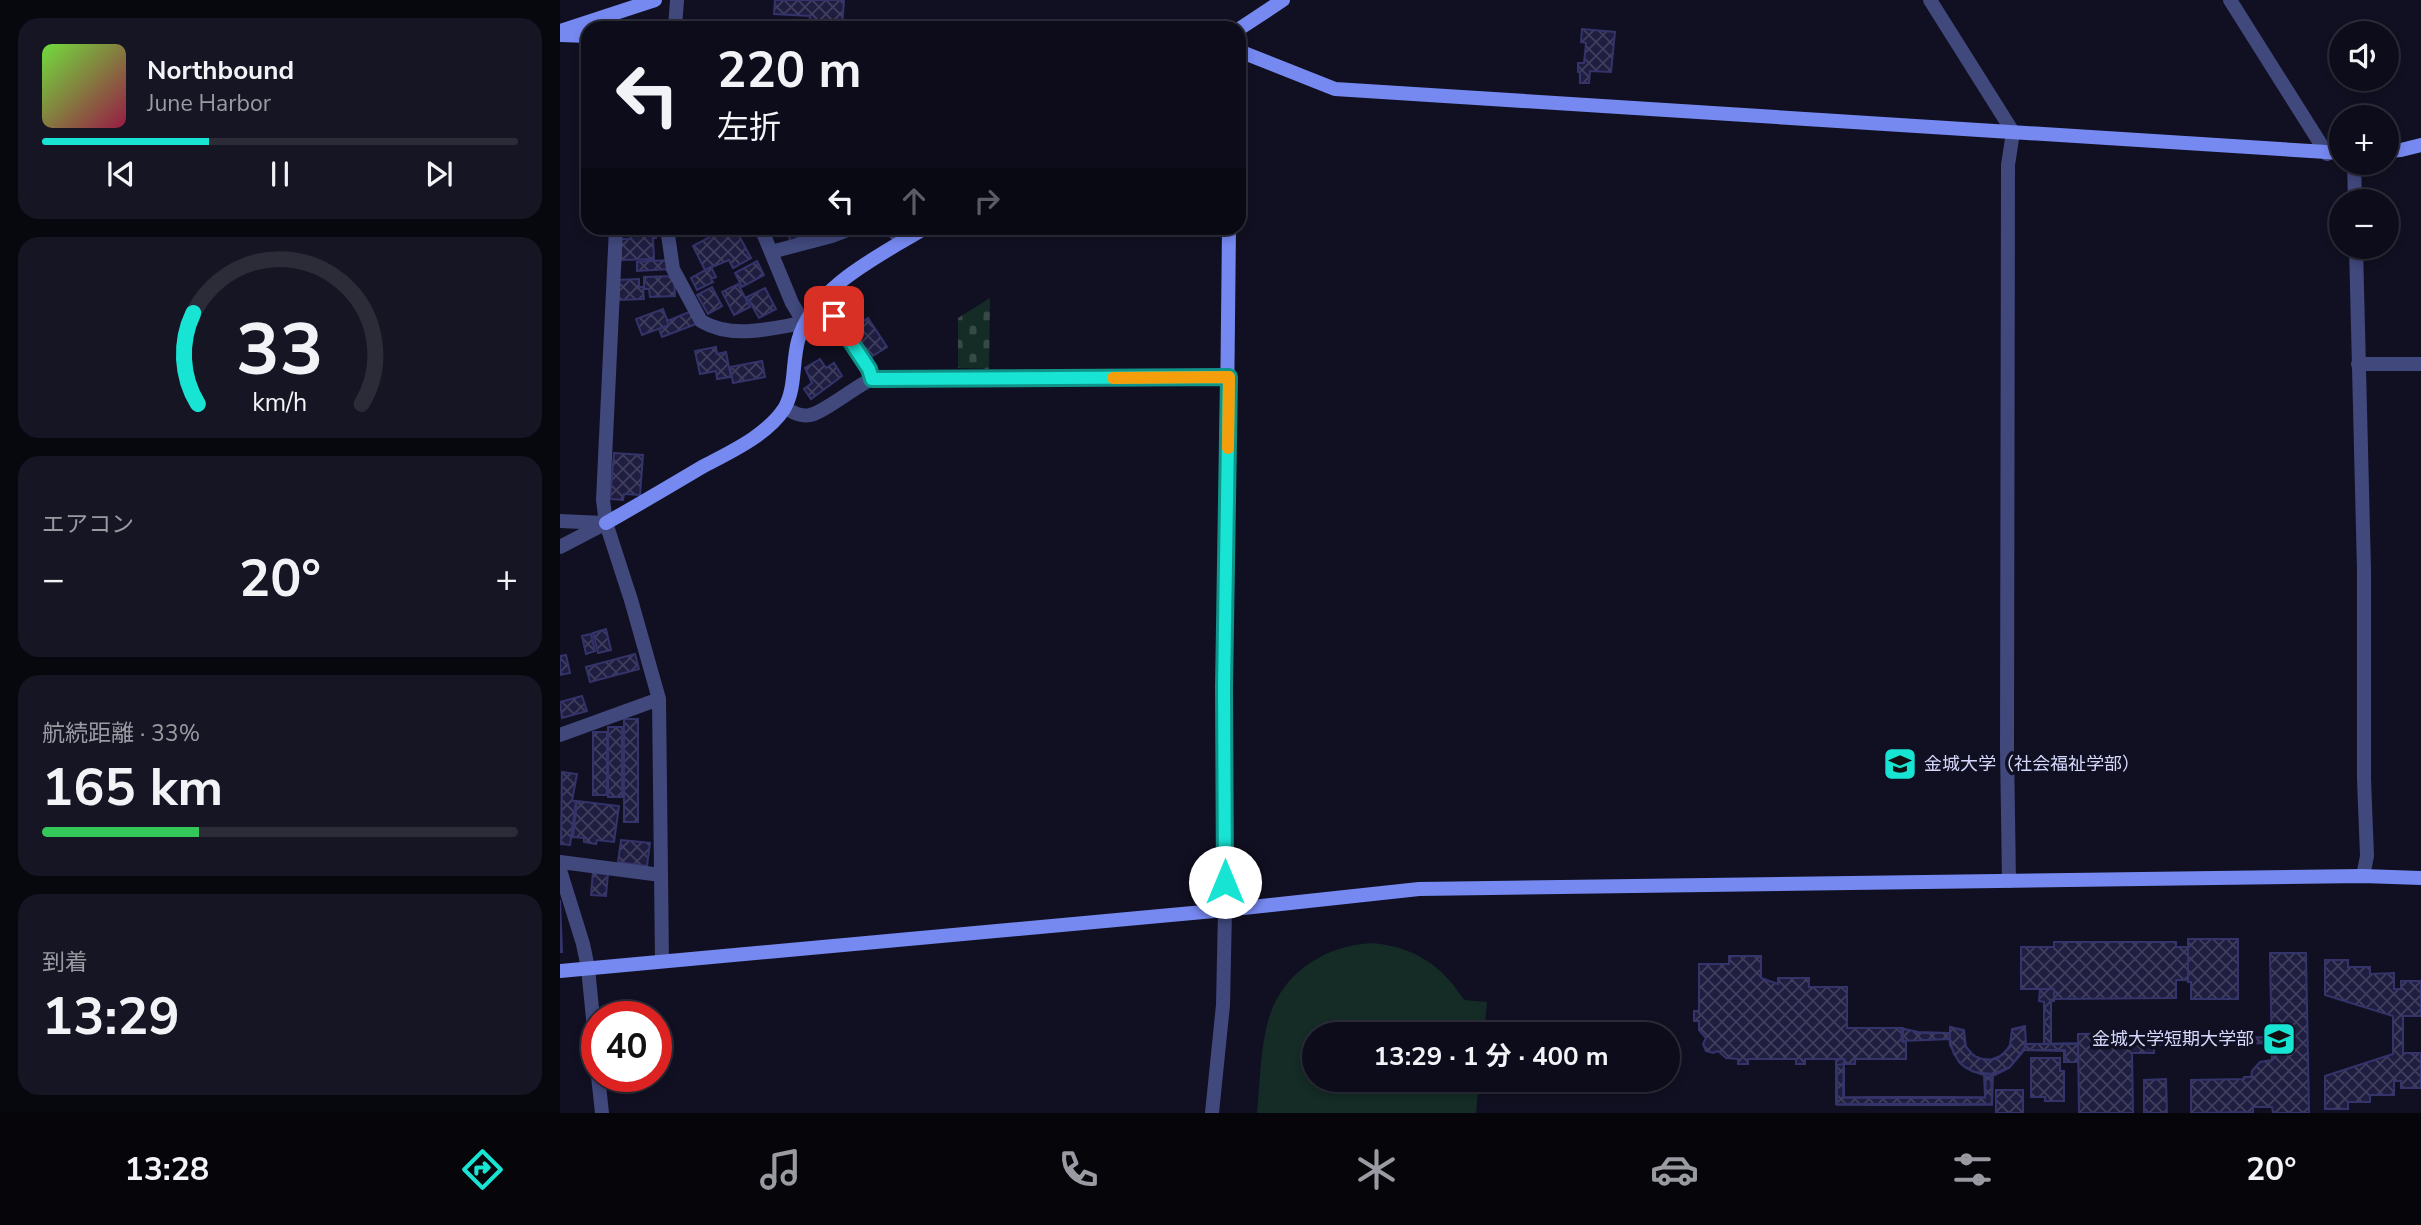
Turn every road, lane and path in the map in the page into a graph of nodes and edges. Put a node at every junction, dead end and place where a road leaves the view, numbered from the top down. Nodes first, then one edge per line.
1 (655, 0) edge
2 (677, 0) edge
3 (1283, 0) edge
4 (1930, 0) edge
5 (2230, 0) edge
6 (595, 21) edge
7 (676, 21) edge
8 (1246, 24) edge
9 (581, 26) edge
10 (560, 33) edge
11 (581, 35) edge
12 (1246, 54) edge
13 (2013, 132) junction
14 (2421, 145) edge
15 (2329, 147) edge
16 (2399, 150) edge
17 (2329, 154) edge
18 (616, 235) edge
19 (668, 235) edge
20 (764, 235) edge
21 (835, 235) edge
22 (897, 235) edge
23 (913, 235) edge
24 (1229, 235) edge
25 (903, 241) junction
26 (771, 252) junction
27 (2356, 259) edge
28 (817, 305) junction
29 (804, 323) junction
30 (2358, 364) junction
31 (2421, 364) edge
32 (1229, 377) junction
33 (872, 379) junction
34 (785, 408) junction
35 (560, 521) edge
36 (606, 523) junction
37 (560, 547) edge
38 (659, 699) junction
39 (560, 735) edge
40 (560, 862) edge
41 (560, 870) edge
42 (661, 875) junction
43 (2363, 876) junction
44 (2421, 878) edge
45 (2009, 881) junction
46 (1225, 910) junction
47 (662, 961) junction
48 (588, 968) junction
49 (560, 971) edge
50 (591, 1001) edge
51 (600, 1092) edge
52 (602, 1113) edge
53 (1212, 1113) edge

1 - 6 street
2 - 7 street
3 - 8 street
4 - 13 street
5 - 15 street
9 - 10 street
10 - 11 street
12 - 13 street
13 - 17 street
13 - 45 street
14 - 16 street
18 - 36 street
19 - 29 street
20 - 26 street
21 - 26 street
22 - 25 street
23 - 25 street
24 - 32 street
25 - 28 street
26 - 29 street
27 - 30 street
28 - 29 street
28 - 33 street
29 - 34 street
30 - 31 street
30 - 43 street
32 - 33 street
32 - 46 street
33 - 34 street
34 - 36 street
35 - 36 street
36 - 37 street
36 - 38 street
38 - 39 street
38 - 42 street
40 - 42 street
41 - 48 street
42 - 47 street
43 - 44 street
43 - 45 street
45 - 46 street
46 - 47 street
46 - 53 street
47 - 48 street
48 - 49 street
48 - 50 street
51 - 52 street

